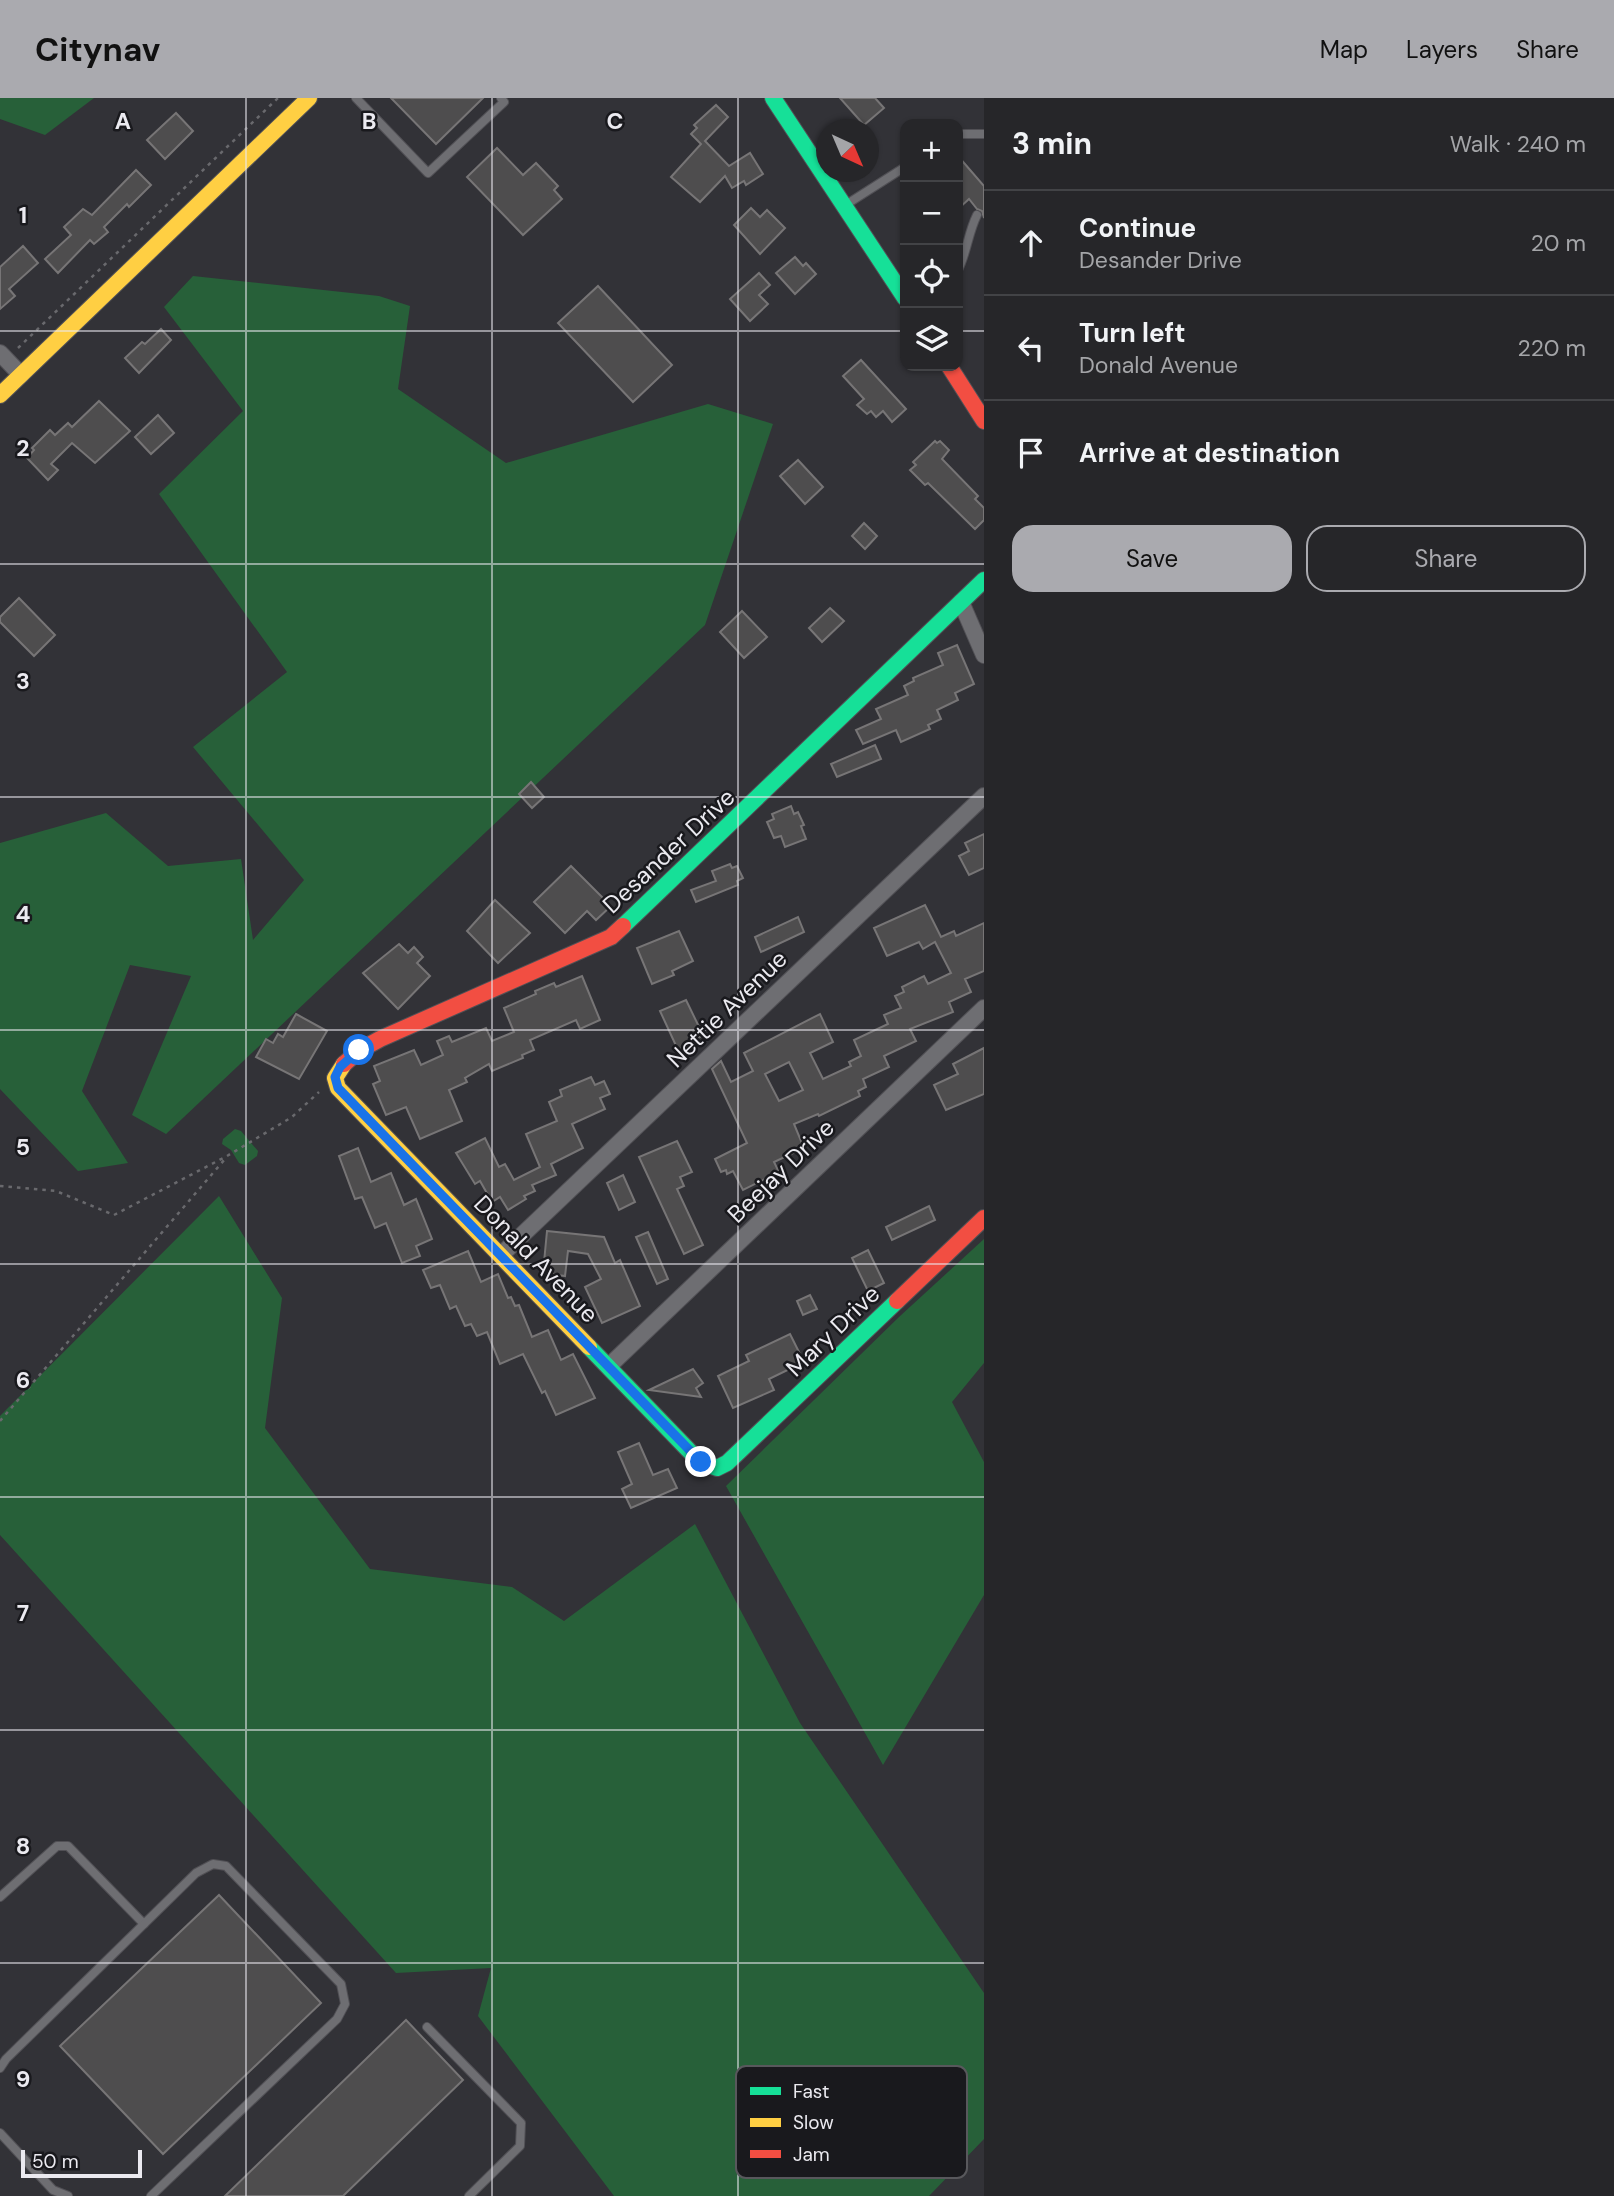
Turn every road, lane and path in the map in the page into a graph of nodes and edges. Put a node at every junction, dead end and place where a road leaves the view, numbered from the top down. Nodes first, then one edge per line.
1 (278, 98) edge
2 (309, 98) edge
3 (356, 98) edge
4 (500, 98) edge
5 (773, 98) edge
6 (963, 134) edge
7 (984, 134) edge
8 (900, 170) edge
9 (844, 206) junction
10 (976, 215) dead end
11 (963, 260) edge
12 (900, 290) edge
13 (3, 356) edge
14 (952, 371) edge
15 (21, 375) junction
16 (0, 395) edge
17 (984, 421) edge
18 (984, 580) edge
19 (961, 602) junction
20 (984, 654) edge
21 (984, 796) edge
22 (984, 1008) edge
23 (335, 1077) junction
24 (227, 1156) junction
25 (0, 1186) edge
26 (984, 1219) edge
27 (501, 1255) junction
28 (609, 1366) junction
29 (0, 1421) edge
30 (710, 1468) joint
31 (0, 1897) edge
32 (144, 1924) junction
33 (427, 2027) dead end
34 (3, 2059) edge
35 (0, 2068) edge
36 (0, 2133) edge
37 (68, 2196) edge
38 (151, 2196) edge
39 (469, 2196) edge

1 - 13 path
2 - 15 street
3 - 4 lane
5 - 9 street
6 - 7 lane
8 - 9 lane
9 - 12 street
10 - 11 lane
13 - 15 street
14 - 17 street
15 - 16 street
18 - 19 street, Desander Drive
19 - 20 street
19 - 23 street, Desander Drive
21 - 27 street, Nettie Avenue
22 - 28 street, Beejay Drive
23 - 24 path
23 - 27 street, Donald Avenue
24 - 25 path
24 - 29 path
26 - 30 street, Mary Drive
27 - 28 street, Donald Avenue
28 - 30 street, Donald Avenue
31 - 32 lane
32 - 34 lane
32 - 38 lane
33 - 39 lane
34 - 35 lane
36 - 37 lane

